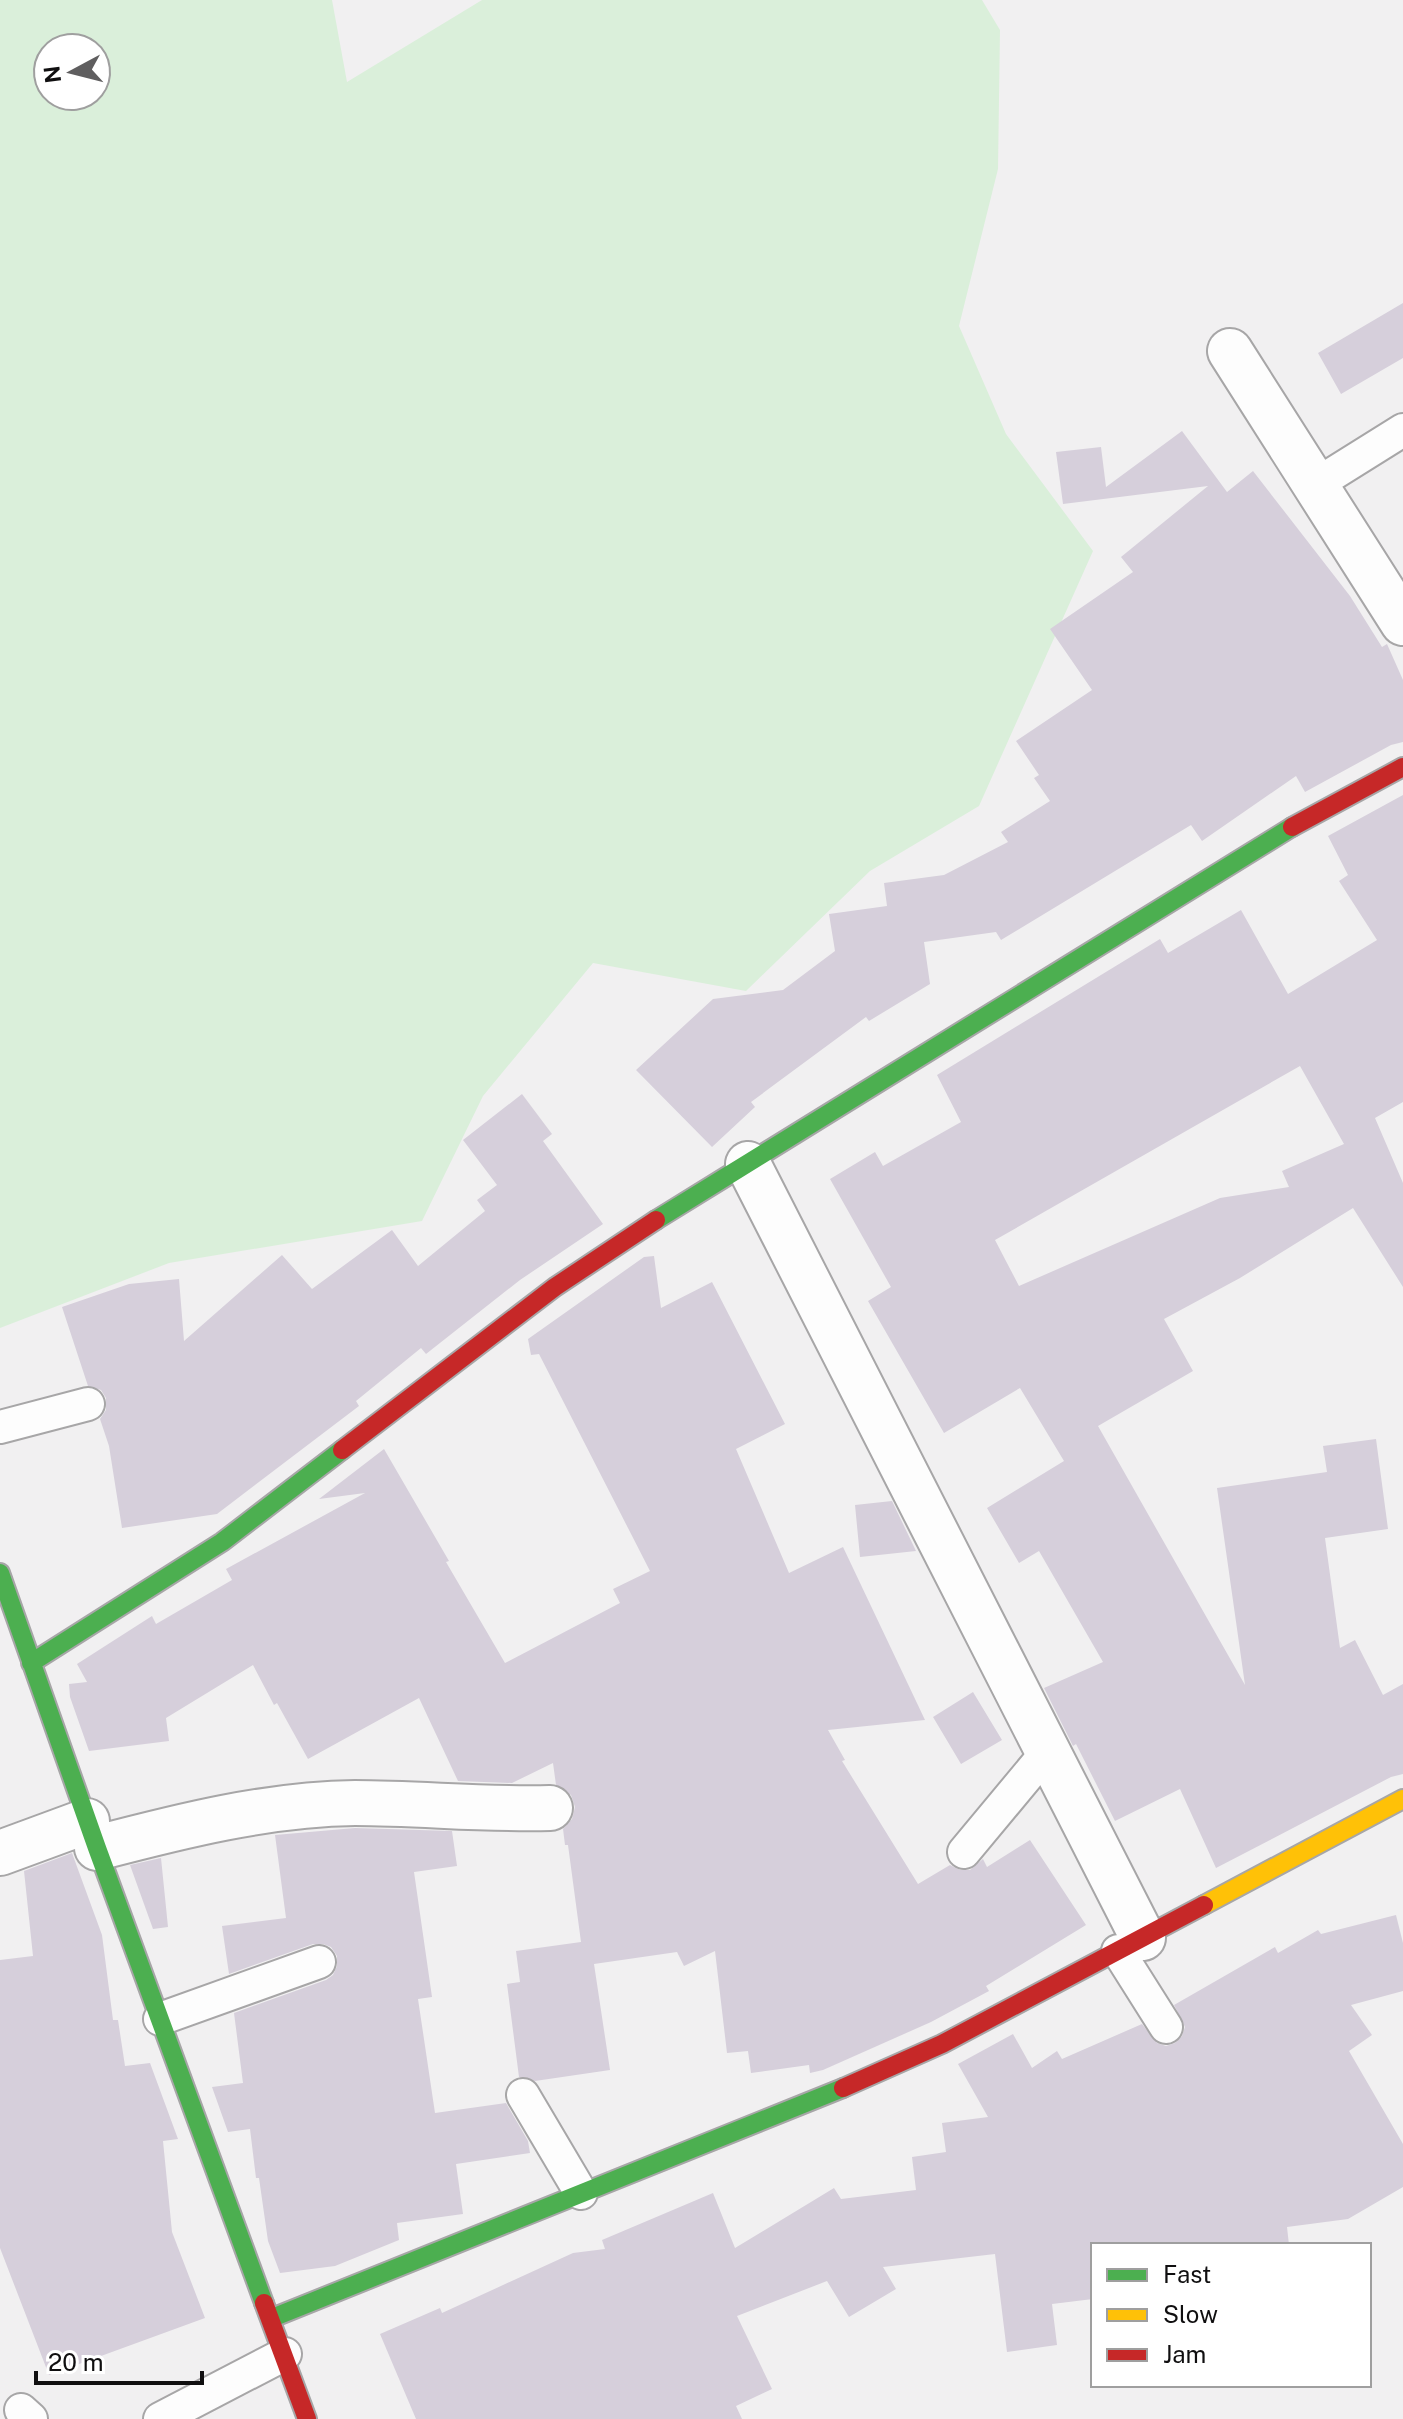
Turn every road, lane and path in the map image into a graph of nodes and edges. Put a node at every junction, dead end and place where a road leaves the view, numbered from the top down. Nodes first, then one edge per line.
1 (1230, 351) dead end
2 (1403, 430) edge
3 (1315, 485) junction
4 (1403, 623) edge
5 (1403, 767) edge
6 (748, 1164) junction
7 (88, 1404) dead end
8 (0, 1427) edge
9 (0, 1573) edge
10 (31, 1663) junction
11 (1048, 1751) junction
12 (1403, 1799) edge
13 (550, 1808) dead end
14 (92, 1834) junction
15 (964, 1852) dead end
16 (0, 1853) edge
17 (1130, 1944) junction
18 (319, 1962) dead end
19 (160, 2019) junction
20 (1166, 2027) dead end
21 (523, 2095) dead end
22 (581, 2193) junction
23 (272, 2318) junction
24 (285, 2354) junction
25 (160, 2419) edge
26 (307, 2419) edge

1 - 3 street
2 - 3 lane
3 - 4 street
5 - 6 street
6 - 10 street
6 - 11 street
7 - 8 lane
9 - 10 street
10 - 14 street
11 - 15 lane
11 - 17 street
12 - 17 street
13 - 14 street
14 - 16 street
14 - 19 street
17 - 20 lane
17 - 22 street
18 - 19 lane
19 - 23 street
21 - 22 lane
22 - 23 street
23 - 24 street
24 - 25 lane
24 - 26 street

